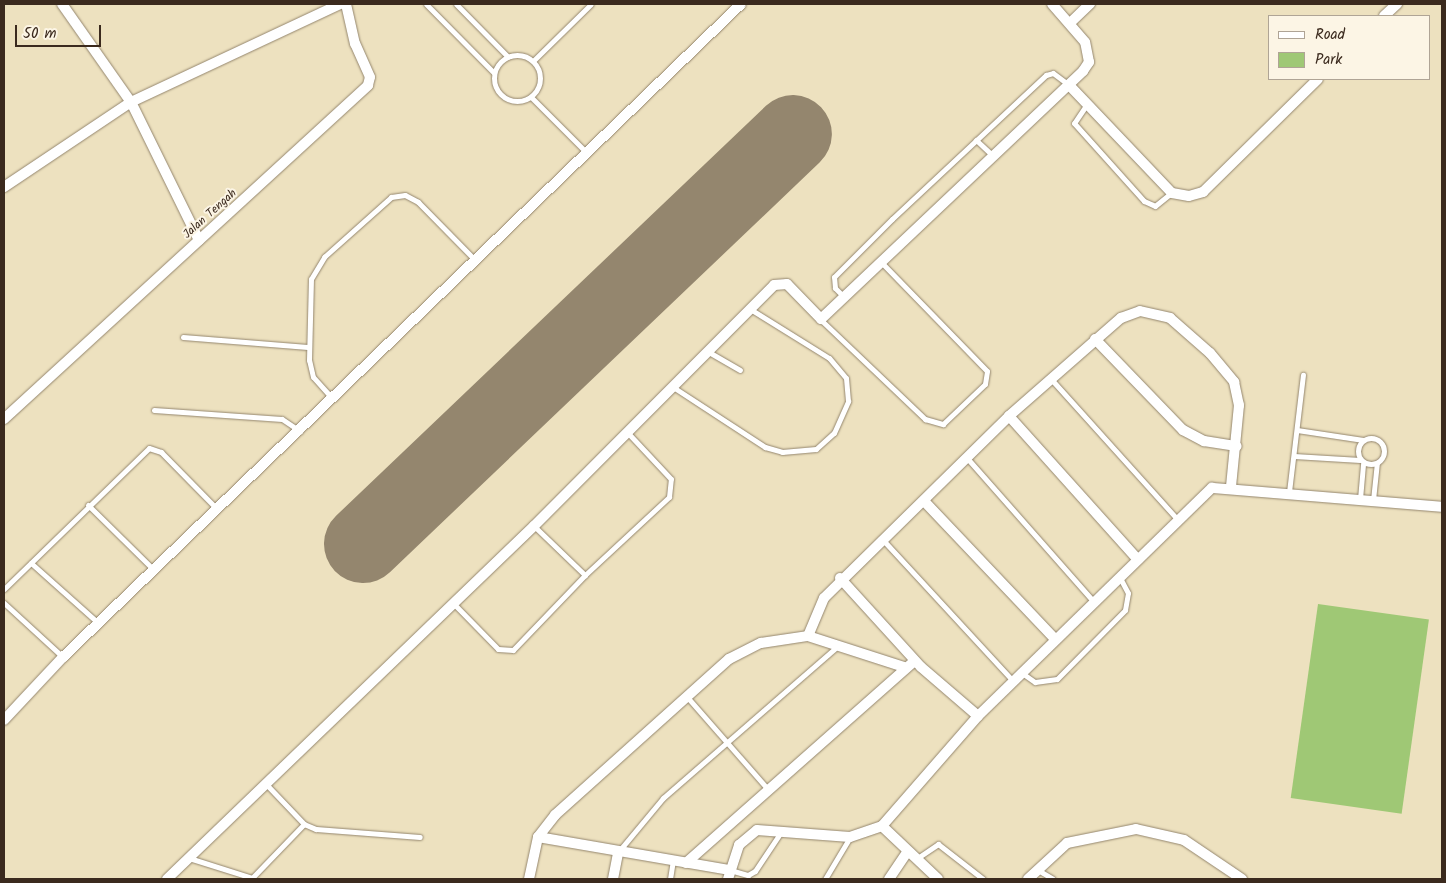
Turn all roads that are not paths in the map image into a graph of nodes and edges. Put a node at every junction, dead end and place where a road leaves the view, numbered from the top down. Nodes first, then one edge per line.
1 (62, 4) edge
2 (340, 4) edge
3 (346, 4) edge
4 (426, 4) edge
5 (456, 4) edge
6 (591, 4) edge
7 (741, 4) edge
8 (1052, 4) edge
9 (1090, 4) edge
10 (1398, 4) edge
11 (1385, 15) edge
12 (1070, 23) junction
13 (508, 57) junction
14 (533, 61) junction
15 (494, 73) junction
16 (1317, 80) edge
17 (1069, 85) junction
18 (531, 97) junction
19 (131, 102) junction
20 (1087, 104) junction
21 (976, 140) junction
22 (585, 151) junction
23 (994, 156) junction
24 (4, 187) edge
25 (1172, 193) junction
26 (199, 240) junction
27 (474, 259) junction
28 (882, 263) junction
29 (844, 298) junction
30 (750, 308) junction
31 (820, 319) junction
32 (183, 337) dead end
33 (1095, 339) junction
34 (308, 346) junction
35 (706, 351) junction
36 (740, 370) dead end
37 (1303, 375) dead end
38 (1051, 379) junction
39 (671, 386) junction
40 (332, 398) junction
41 (154, 410) dead end
42 (1009, 416) junction
43 (4, 419) edge
44 (625, 430) junction
45 (1297, 430) junction
46 (300, 431) junction
47 (1363, 440) junction
48 (1237, 446) junction
49 (1294, 456) junction
50 (967, 458) junction
51 (1362, 461) junction
52 (1377, 463) junction
53 (1231, 487) junction
54 (1290, 492) junction
55 (1360, 499) junction
56 (1373, 500) junction
57 (924, 501) junction
58 (88, 505) junction
59 (1442, 507) edge
60 (218, 510) junction
61 (1178, 520) junction
62 (534, 526) junction
63 (883, 540) junction
64 (1138, 560) junction
65 (31, 563) junction
66 (154, 570) junction
67 (586, 575) junction
68 (1119, 577) junction
69 (840, 578) junction
70 (4, 589) edge
71 (1093, 601) junction
72 (4, 602) edge
73 (453, 602) junction
74 (98, 624) junction
75 (808, 636) junction
76 (1054, 638) junction
77 (837, 647) junction
78 (64, 657) junction
79 (914, 661) junction
80 (904, 667) junction
81 (1022, 673) junction
82 (1013, 681) junction
83 (688, 698) junction
84 (5, 715) edge
85 (978, 716) junction
86 (729, 742) junction
87 (264, 783) junction
88 (766, 788) junction
89 (304, 824) junction
90 (882, 826) junction
91 (783, 830) junction
92 (420, 837) dead end
93 (538, 837) junction
94 (850, 837) junction
95 (907, 852) junction
96 (618, 853) junction
97 (188, 858) junction
98 (916, 860) junction
99 (674, 861) junction
100 (686, 863) junction
101 (1037, 869) junction
102 (729, 875) edge
103 (167, 879) edge
104 (530, 879) edge
105 (613, 879) edge
106 (670, 879) edge
107 (825, 879) edge
108 (889, 879) edge
109 (938, 879) edge
110 (983, 879) edge
111 (1028, 879) edge
112 (1053, 879) edge
113 (1242, 879) edge

1 - 19 street
2 - 19 street
3 - 26 street, Jalan Tengah
4 - 15 lane
5 - 13 lane
6 - 14 lane
7 - 22 street
8 - 12 street
9 - 12 street
10 - 11 street
12 - 17 street
13 - 14 lane
13 - 15 lane
14 - 18 lane
15 - 18 lane
16 - 25 street
17 - 20 street
17 - 21 lane
17 - 23 street
18 - 22 lane
19 - 24 street
19 - 26 street
20 - 25 street
20 - 25 lane
21 - 23 lane
21 - 29 lane
22 - 27 street
23 - 28 street
26 - 43 street, Jalan Tengah
27 - 34 lane
27 - 40 street
28 - 29 street
28 - 31 lane
29 - 31 street
30 - 31 street
30 - 35 street
30 - 39 lane
32 - 34 lane
33 - 38 street
33 - 48 street
33 - 48 street
34 - 40 lane
35 - 36 lane
35 - 39 street
37 - 45 lane
38 - 42 street
38 - 61 lane
39 - 44 street
40 - 46 street
41 - 46 lane
42 - 50 street
42 - 64 street
44 - 62 street
44 - 67 lane
45 - 47 lane
45 - 49 lane
46 - 60 street
47 - 51 lane
47 - 52 lane
48 - 53 street
49 - 51 lane
49 - 54 lane
50 - 57 street
50 - 71 lane
51 - 52 lane
51 - 55 lane
52 - 56 lane
53 - 54 street
53 - 61 street
54 - 55 street
55 - 56 street
56 - 59 street
57 - 63 street
57 - 76 street
58 - 60 lane
58 - 65 lane
58 - 66 lane
60 - 66 street
61 - 64 street
62 - 67 lane
62 - 73 street
63 - 69 street
63 - 82 lane
64 - 68 street
65 - 70 lane
65 - 74 lane
66 - 74 street
67 - 73 lane
68 - 71 street
68 - 81 lane
69 - 75 street
69 - 79 street
71 - 76 street
72 - 78 lane
73 - 87 street
74 - 78 street
75 - 77 street
75 - 83 street
76 - 81 street
77 - 80 street
77 - 86 lane
78 - 84 street
79 - 80 street
79 - 85 street
80 - 88 street
81 - 82 street
82 - 85 street
83 - 86 lane
83 - 93 street
85 - 90 street
86 - 88 lane
86 - 96 lane
87 - 89 lane
87 - 97 street
88 - 100 street
89 - 92 lane
89 - 97 lane
90 - 94 street
90 - 95 street
91 - 94 street
91 - 102 lane
91 - 102 street
93 - 96 street
93 - 104 street
94 - 107 lane
95 - 98 street
95 - 108 street
96 - 99 street
96 - 105 street
97 - 103 street
98 - 109 street
98 - 110 lane
99 - 100 street
99 - 106 lane
100 - 102 street
101 - 111 street
101 - 112 lane
101 - 113 street

